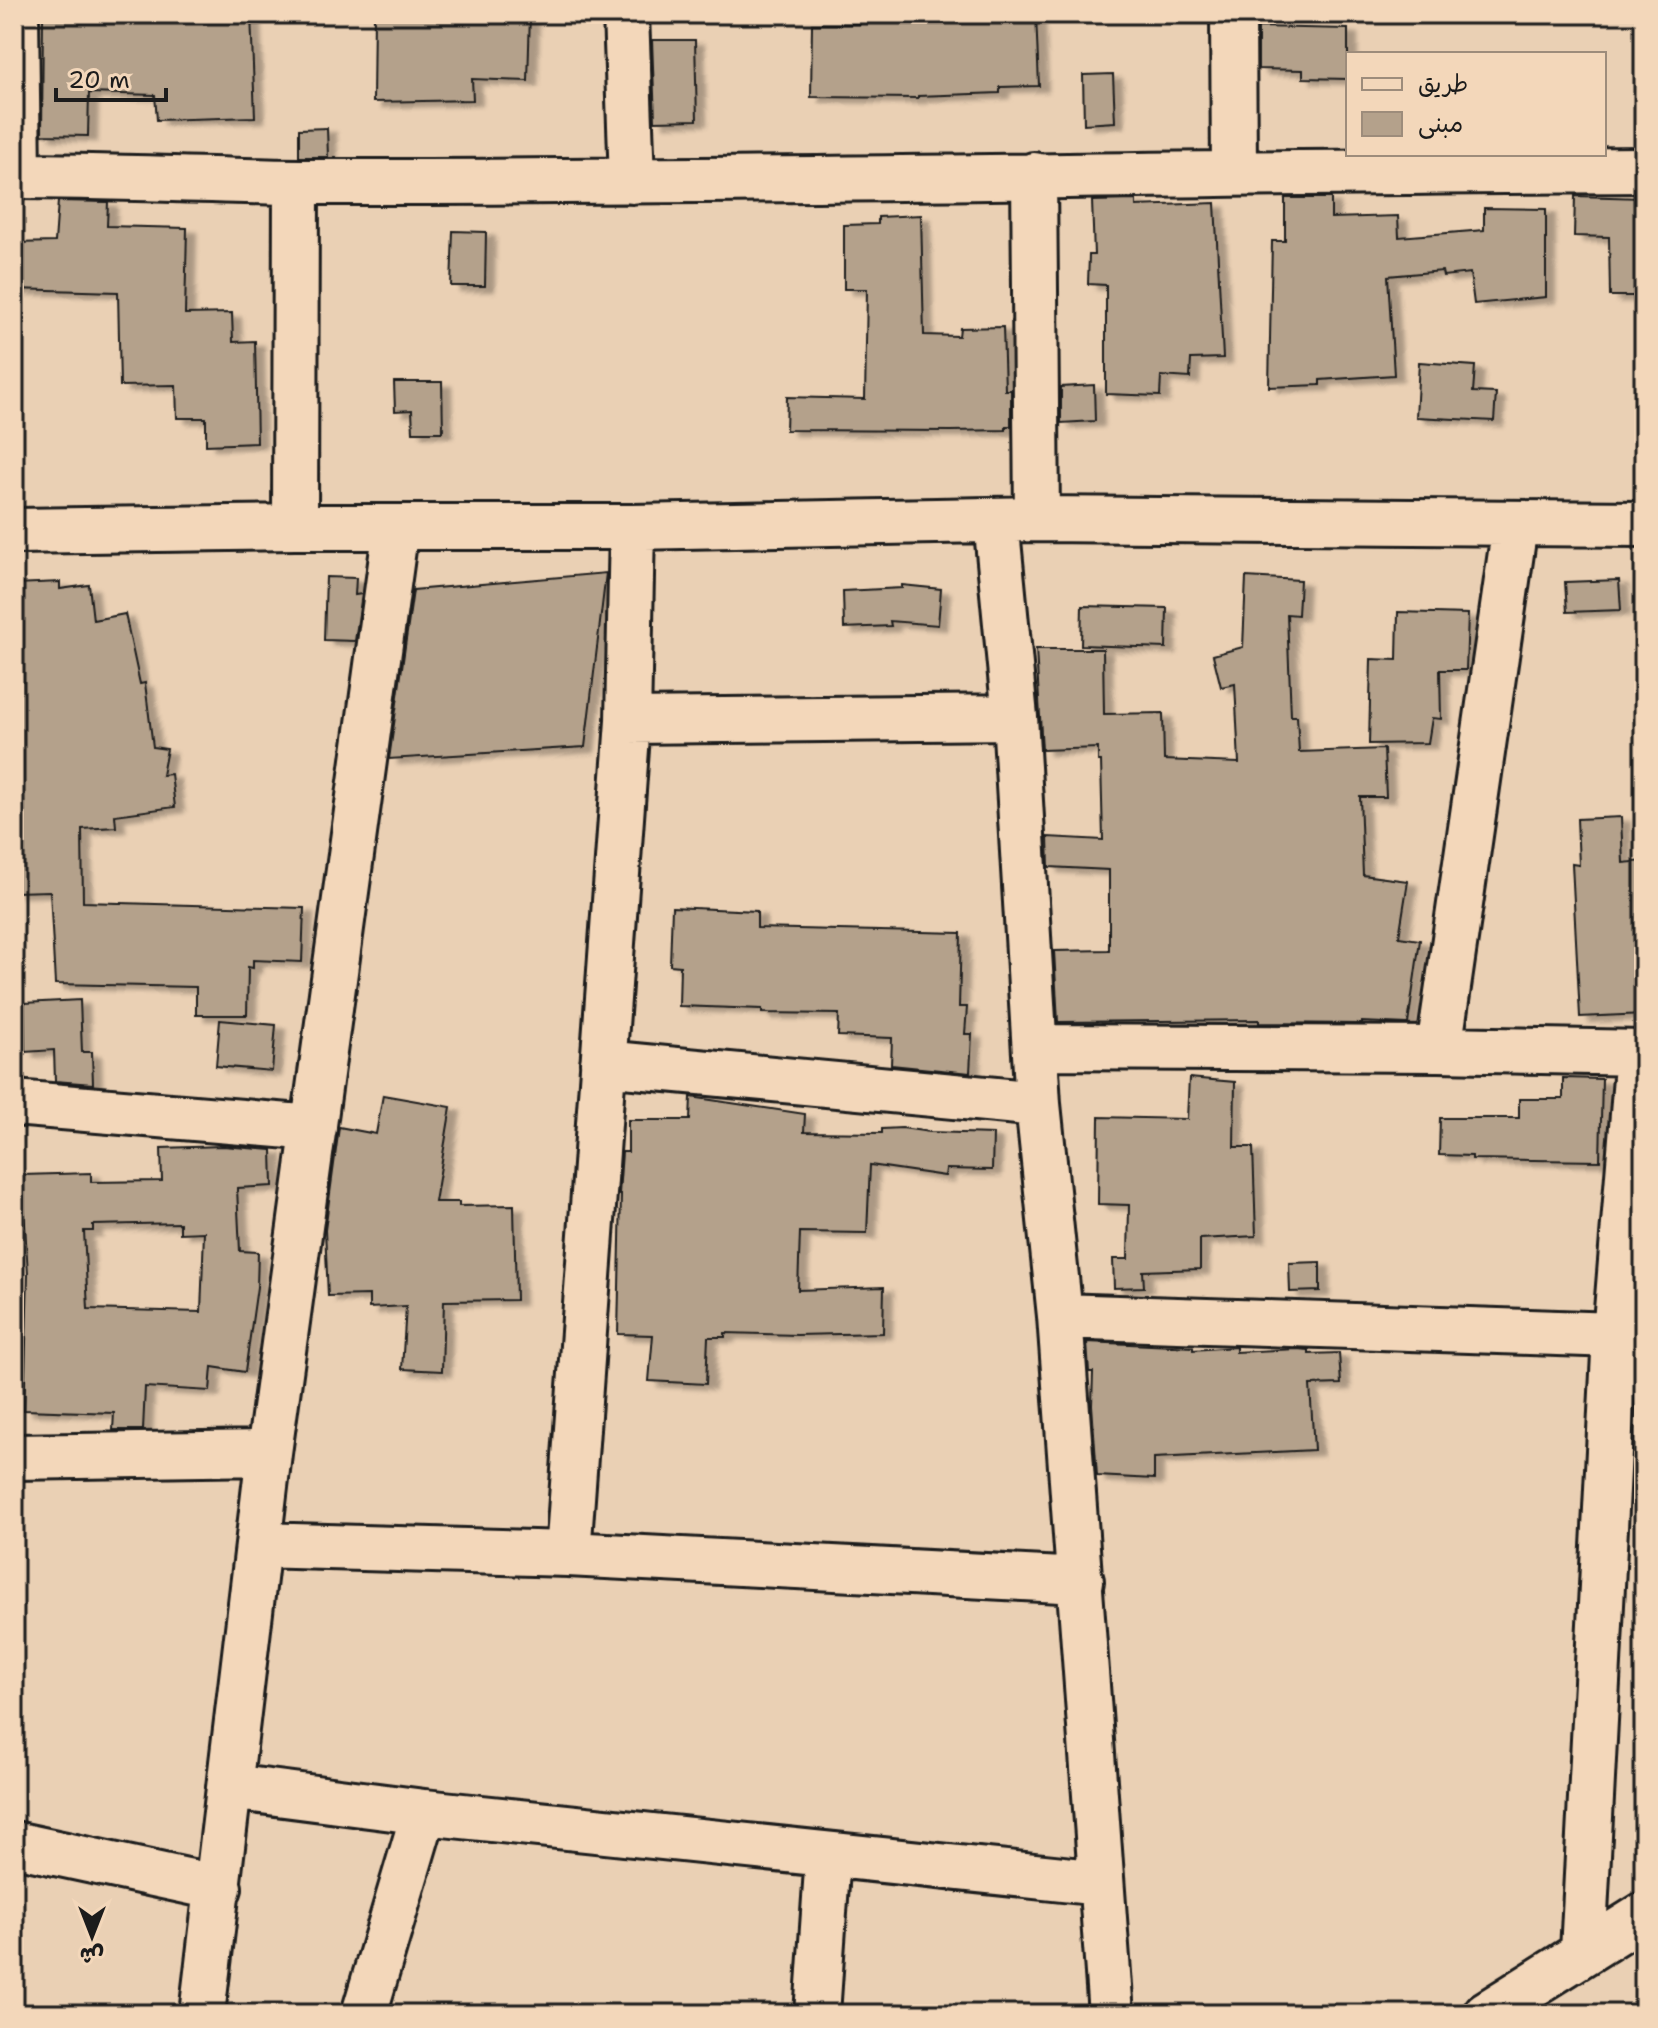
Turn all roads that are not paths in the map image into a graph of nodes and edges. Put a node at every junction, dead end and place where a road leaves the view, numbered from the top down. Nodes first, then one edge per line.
1 (16, 14) edge
2 (626, 14) edge
3 (1233, 14) edge
4 (1644, 170) edge
5 (1234, 172) junction
6 (1034, 175) junction
7 (16, 176) edge
8 (632, 181) junction
9 (296, 182) junction
10 (1016, 520) junction
11 (1644, 524) edge
12 (1515, 525) junction
13 (295, 527) junction
14 (396, 527) junction
15 (632, 527) junction
16 (14, 531) edge
17 (1015, 717) junction
18 (628, 721) junction
19 (1035, 1047) junction
20 (1439, 1049) junction
21 (1641, 1053) edge
22 (603, 1063) junction
23 (14, 1103) edge
24 (1038, 1104) junction
25 (314, 1128) junction
26 (1060, 1316) junction
27 (1615, 1335) junction
28 (269, 1453) junction
29 (14, 1457) edge
30 (258, 1545) junction
31 (568, 1554) junction
32 (1081, 1581) junction
33 (230, 1787) junction
34 (424, 1812) junction
35 (14, 1844) edge
36 (828, 1855) junction
37 (1101, 1883) junction
38 (219, 1888) junction
39 (1644, 1915) edge
40 (1583, 1952) junction
41 (1538, 1997) edge
42 (202, 2014) edge
43 (364, 2014) edge
44 (817, 2014) edge
45 (1111, 2014) edge
46 (1486, 2014) edge

1 - 7 street
2 - 8 street
3 - 5 street
4 - 5 street
5 - 6 street
6 - 8 street
6 - 10 street
7 - 9 street
8 - 9 street
9 - 13 street
10 - 12 street
10 - 15 street
10 - 17 street
11 - 12 street
12 - 20 street
13 - 14 street
13 - 16 street
14 - 15 street
14 - 25 street
15 - 18 street
17 - 18 street
17 - 19 street
18 - 22 street
19 - 20 street
19 - 24 street
20 - 21 street
21 - 27 street
22 - 24 street
22 - 31 street
23 - 25 street
24 - 26 street
25 - 28 street
26 - 27 street
26 - 32 street
27 - 40 street
28 - 29 street
28 - 30 street
30 - 31 street
30 - 33 street
31 - 32 street
32 - 37 street
33 - 34 street
33 - 38 street
34 - 36 street
34 - 43 street
35 - 38 street
36 - 37 street
36 - 44 street
37 - 45 street
38 - 42 street
39 - 40 street
40 - 41 street
41 - 46 street

